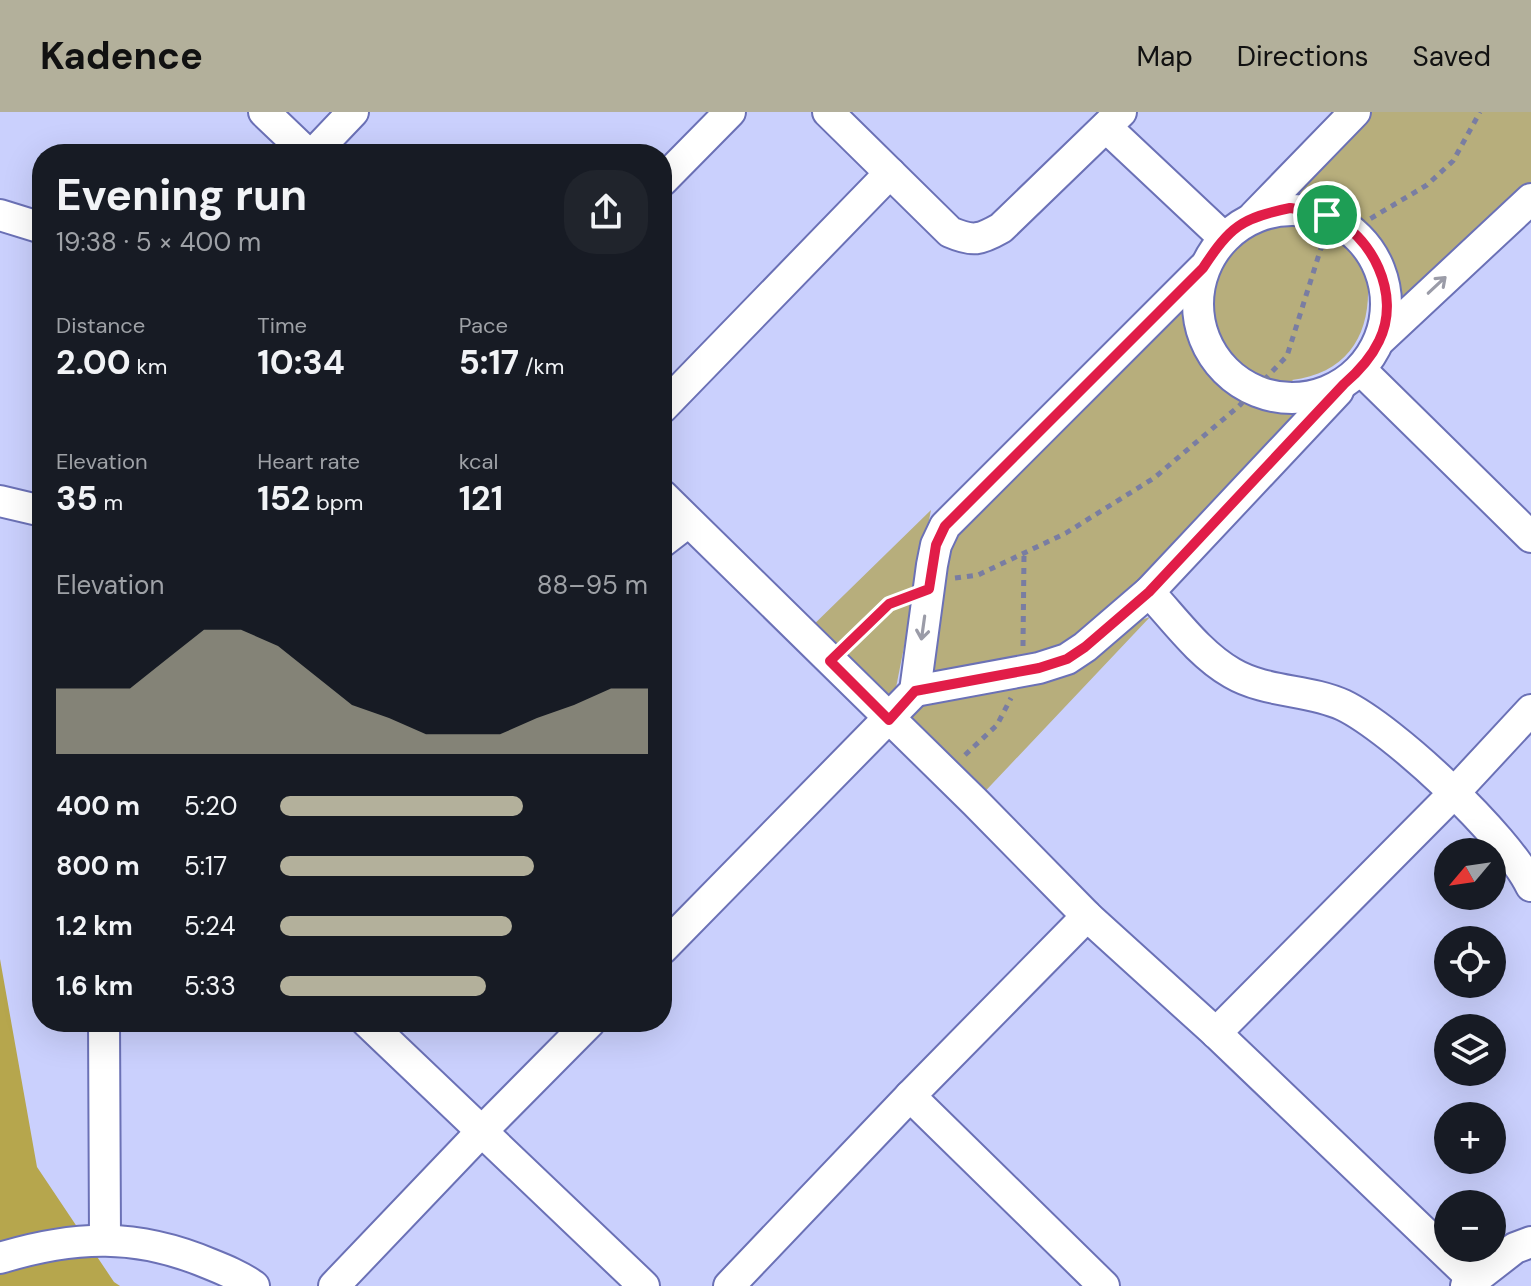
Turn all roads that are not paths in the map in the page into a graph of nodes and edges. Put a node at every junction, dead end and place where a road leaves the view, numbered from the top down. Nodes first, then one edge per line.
1 (264, 112) edge
2 (353, 112) edge
3 (730, 112) edge
4 (828, 112) edge
5 (1355, 112) edge
6 (1113, 120) edge
7 (299, 144) edge
8 (320, 144) edge
9 (672, 171) edge
10 (890, 173) junction
11 (1531, 199) edge
12 (0, 215) edge
13 (1254, 216) junction
14 (32, 225) edge
15 (1223, 237) junction
16 (1203, 268) junction
17 (1381, 339) junction
18 (1352, 377) junction
19 (672, 398) edge
20 (0, 501) edge
21 (672, 505) edge
22 (32, 509) edge
23 (688, 522) junction
24 (672, 534) edge
25 (1531, 537) edge
26 (1149, 592) junction
27 (915, 691) junction
28 (1531, 710) edge
29 (889, 720) junction
30 (1453, 794) junction
31 (1531, 886) edge
32 (1087, 916) junction
33 (672, 939) edge
34 (104, 1032) edge
35 (377, 1032) edge
36 (580, 1032) edge
37 (1216, 1033) junction
38 (910, 1096) junction
39 (481, 1132) junction
40 (105, 1239) junction
41 (1531, 1242) edge
42 (0, 1258) edge
43 (1470, 1282) edge
44 (254, 1286) edge
45 (334, 1286) edge
46 (644, 1286) edge
47 (729, 1286) edge
48 (1104, 1286) edge

1 - 7 street
2 - 8 street
3 - 9 street
4 - 10 street
5 - 13 street
6 - 10 street
6 - 15 street
10 - 19 street
17 -> 11 street
12 - 14 street
13 - 15 street
13 - 17 street
15 - 16 street
16 - 18 street
16 -> 27 street
17 - 18 street
18 - 25 street
18 - 26 street
20 - 22 street
21 - 23 street
23 - 24 street
23 - 29 street
26 - 27 street
26 - 30 street
27 - 29 street
28 - 30 street
29 - 32 street
29 - 33 street
30 - 31 street
30 - 37 street
32 - 37 street
32 - 38 street
34 - 40 street
35 - 39 street
36 - 39 street
37 - 43 street
38 - 47 street
38 - 48 street
39 - 45 street
39 - 46 street
40 - 42 street
40 - 44 street
41 - 43 street

